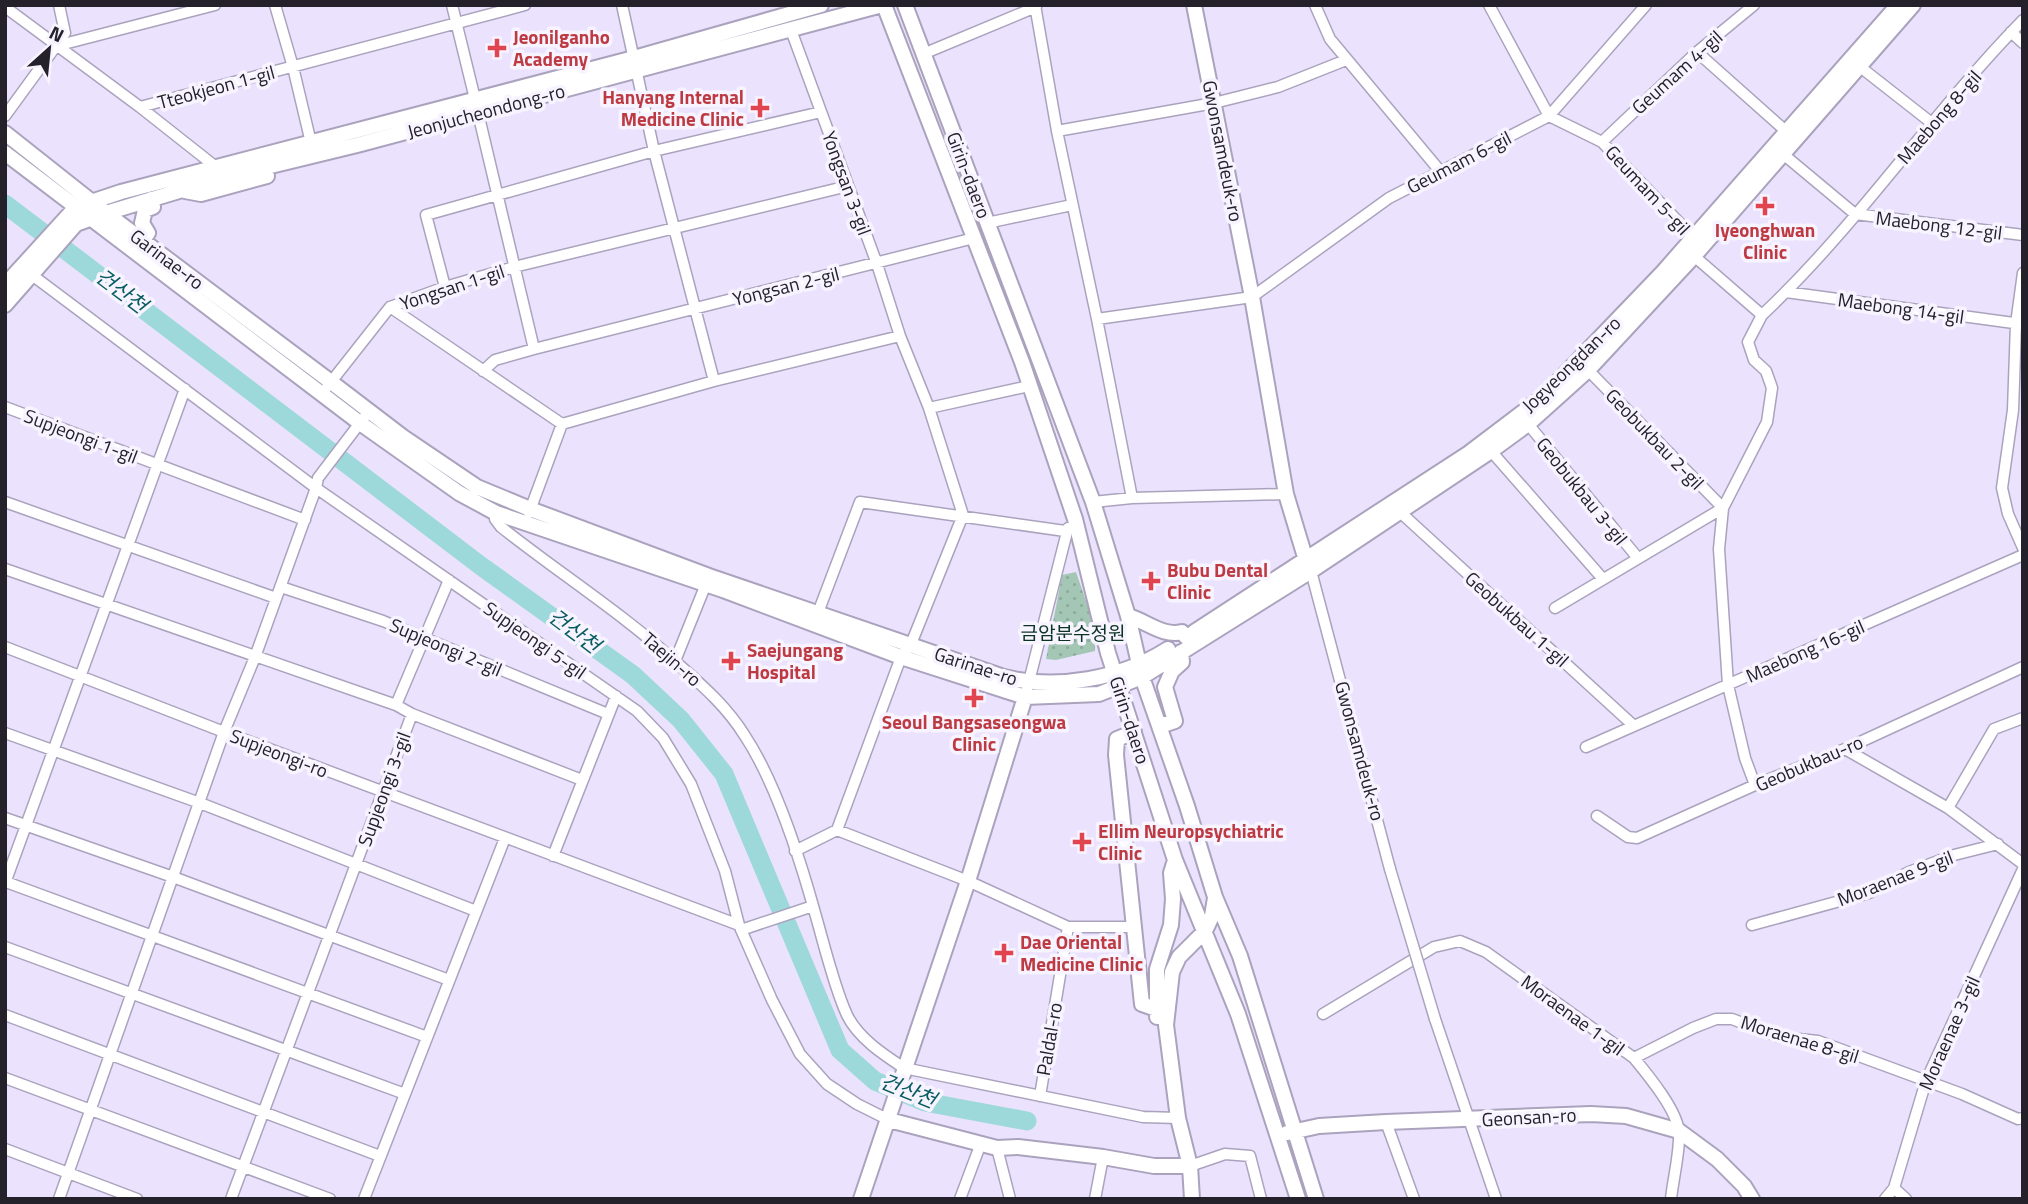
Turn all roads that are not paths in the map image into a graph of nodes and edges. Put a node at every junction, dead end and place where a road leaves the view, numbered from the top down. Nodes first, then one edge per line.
1 (59, 5) edge
2 (215, 5) edge
3 (275, 5) edge
4 (452, 5) edge
5 (525, 5) edge
6 (622, 5) edge
7 (821, 5) edge
8 (883, 5) edge
9 (905, 5) edge
10 (1194, 5) edge
11 (1315, 5) edge
12 (1489, 5) edge
13 (1646, 5) edge
14 (1754, 5) edge
15 (1898, 5) edge
16 (1913, 5) edge
17 (1035, 6) edge
18 (5, 7) edge
19 (784, 10) edge
20 (2023, 20) edge
21 (457, 23) junction
22 (791, 30) junction
23 (2011, 32) junction
24 (2023, 43) edge
25 (56, 46) junction
26 (1697, 52) junction
27 (923, 54) junction
28 (1346, 60) junction
29 (636, 64) junction
30 (1859, 66) junction
31 (293, 67) junction
32 (1214, 103) junction
33 (477, 106) junction
34 (140, 107) junction
35 (821, 112) junction
36 (5, 116) edge
37 (1549, 116) junction
38 (1933, 124) junction
39 (1057, 131) junction
40 (5, 133) edge
41 (1788, 133) junction
42 (1602, 142) junction
43 (357, 145) junction
44 (312, 148) junction
45 (654, 150) junction
46 (5, 153) edge
47 (1783, 154) junction
48 (216, 167) junction
49 (1440, 171) junction
50 (848, 186) junction
51 (180, 190) junction
52 (496, 194) junction
53 (151, 198) junction
54 (94, 201) junction
55 (1072, 205) junction
56 (106, 213) junction
57 (1855, 214) junction
58 (77, 216) junction
59 (987, 223) junction
60 (673, 227) junction
61 (2023, 235) edge
62 (974, 238) junction
63 (1694, 238) junction
64 (143, 240) junction
65 (1694, 256) junction
66 (877, 264) junction
67 (514, 267) junction
68 (31, 270) junction
69 (2023, 272) edge
70 (5, 285) edge
71 (445, 287) junction
72 (1786, 292) junction
73 (1252, 297) junction
74 (5, 305) edge
75 (390, 307) junction
76 (696, 309) junction
77 (1762, 315) junction
78 (1097, 319) junction
79 (2020, 324) edge
80 (900, 336) junction
81 (534, 349) junction
82 (1588, 370) junction
83 (483, 371) junction
84 (714, 381) junction
85 (1029, 386) junction
86 (327, 388) junction
87 (185, 389) junction
88 (5, 407) edge
89 (929, 408) junction
90 (369, 411) junction
91 (2018, 411) edge
92 (562, 424) junction
93 (1528, 424) junction
94 (357, 427) junction
95 (1491, 451) junction
96 (156, 465) junction
97 (317, 483) junction
98 (1286, 494) junction
99 (1132, 498) junction
100 (5, 502) edge
101 (1093, 502) junction
102 (1723, 508) junction
103 (1400, 512) junction
104 (496, 513) junction
105 (963, 515) junction
106 (527, 516) junction
107 (305, 520) junction
108 (1070, 525) junction
109 (127, 547) junction
110 (2023, 548) edge
111 (2023, 555) edge
112 (1637, 558) junction
113 (1308, 566) junction
114 (5, 569) edge
115 (1603, 579) junction
116 (449, 580) junction
117 (708, 581) junction
118 (281, 587) junction
119 (276, 598) junction
120 (105, 605) junction
121 (1555, 608) dead end
122 (1128, 616) junction
123 (815, 618) junction
124 (1186, 637) junction
125 (424, 638) junction
126 (911, 644) junction
127 (5, 647) edge
128 (1181, 652) junction
129 (255, 657) junction
130 (901, 657) junction
131 (675, 661) junction
132 (2023, 667) edge
133 (1140, 671) junction
134 (80, 676) junction
135 (1117, 680) junction
136 (1728, 685) junction
137 (1027, 690) junction
138 (616, 696) junction
139 (396, 705) junction
140 (412, 714) junction
141 (608, 714) junction
142 (2023, 718) edge
143 (1160, 726) junction
144 (1634, 726) junction
145 (1134, 732) junction
146 (5, 733) edge
147 (224, 733) junction
148 (1586, 747) dead end
149 (1845, 749) junction
150 (53, 751) junction
151 (582, 780) junction
152 (1755, 785) junction
153 (383, 792) junction
154 (200, 803) junction
155 (1948, 808) junction
156 (1597, 816) dead end
157 (5, 818) edge
158 (27, 825) junction
159 (837, 830) junction
160 (505, 838) junction
161 (1998, 844) junction
162 (795, 852) junction
163 (553, 856) junction
164 (1175, 860) junction
165 (356, 864) junction
166 (2023, 866) edge
167 (173, 877) junction
168 (968, 881) junction
169 (6, 882) edge
170 (1215, 897) junction
171 (809, 907) junction
172 (476, 911) junction
173 (1752, 925) dead end
174 (1068, 927) junction
175 (1134, 927) junction
176 (740, 928) junction
177 (1205, 931) junction
178 (151, 935) junction
179 (329, 936) junction
180 (5, 947) edge
181 (449, 980) junction
182 (131, 992) junction
183 (308, 994) junction
184 (1156, 1009) junction
185 (1323, 1014) dead end
186 (7, 1015) edge
187 (1166, 1025) junction
188 (427, 1037) junction
189 (286, 1051) junction
190 (110, 1054) junction
191 (1634, 1058) junction
192 (903, 1072) junction
193 (5, 1078) edge
194 (1926, 1081) junction
195 (405, 1094) junction
196 (1040, 1096) junction
197 (90, 1111) junction
198 (263, 1112) junction
199 (890, 1115) junction
200 (1178, 1118) junction
201 (2023, 1118) edge
202 (1470, 1120) junction
203 (1386, 1122) junction
204 (1293, 1131) junction
205 (1679, 1131) junction
206 (1278, 1136) junction
207 (981, 1143) junction
208 (997, 1147) junction
209 (5, 1150) edge
210 (380, 1156) junction
211 (1103, 1157) junction
212 (243, 1166) junction
213 (1190, 1166) junction
214 (67, 1173) junction
215 (1894, 1188) junction
216 (59, 1199) edge
217 (137, 1199) edge
218 (231, 1199) edge
219 (330, 1199) edge
220 (364, 1199) edge
221 (861, 1199) edge
222 (960, 1199) edge
223 (1010, 1199) edge
224 (1095, 1199) edge
225 (1192, 1199) edge
226 (1261, 1199) edge
227 (1298, 1199) edge
228 (1316, 1199) edge
229 (1414, 1199) edge
230 (1496, 1199) edge
231 (1671, 1199) edge
232 (1752, 1199) edge
233 (1885, 1199) edge
234 (1906, 1199) edge

1 - 25 street
2 - 25 street
3 - 31 street
4 - 21 street, Yongsan 1-gil
5 - 21 street, Tteokjeon 1-gil
6 - 29 street
7 - 19 street, Jeonjucheondong-ro
8 - 22 street, Jeonjucheondong-ro
8 - 62 street, Girin-daero
9 - 27 street, Girin-daero
10 - 32 street, Gwonsamdeuk-ro
11 - 28 street
12 - 37 street
13 - 37 street, Geumam 6-gil
14 - 26 street, Geumam 4-gil
15 - 41 street, Jogyeongdan-ro
16 - 30 street, Jogyeongdan-ro
17 - 27 street
17 - 39 street
18 - 25 street, Tteokjeon 1-gil
19 - 29 street, Jeonjucheondong-ro
20 - 23 street, Maebong 8-gil
21 - 31 street, Tteokjeon 1-gil
21 - 33 street, Yongsan 1-gil
22 - 29 street, Jeonjucheondong-ro
22 - 35 street, Yongsan 3-gil
23 - 24 street
23 - 38 street, Maebong 8-gil
25 - 34 street, Tteokjeon 1-gil
25 - 36 street
26 - 41 street
26 - 42 street, Geumam 4-gil
27 - 59 street, Girin-daero
28 - 32 street
28 - 49 street
29 - 33 street, Jeonjucheondong-ro
29 - 45 street
30 - 38 street
30 - 47 street, Jogyeongdan-ro
31 - 34 street, Tteokjeon 1-gil
31 - 44 street
32 - 39 street
32 - 73 street, Gwonsamdeuk-ro
33 - 43 street, Jeonjucheondong-ro
33 - 44 street, Jeonjucheondong-ro
33 - 52 street, Yongsan 1-gil
34 - 48 street, Tteokjeon 1-gil
35 - 45 street
35 - 50 street, Yongsan 3-gil
37 - 42 street, Geumam 5-gil
37 - 49 street, Geumam 6-gil
38 - 57 street, Maebong 8-gil
39 - 55 street
40 - 54 street, Garinae-ro
41 - 63 street, Jogyeongdan-ro
42 - 63 street, Geumam 5-gil
43 - 44 street, Jeonjucheondong-ro
43 - 51 street
44 - 48 street, Jeonjucheondong-ro
44 - 51 street, Jeonjucheondong-ro
45 - 52 street
45 - 60 street
46 - 58 street, Garinae-ro
47 - 57 street, Maebong 12-gil
47 - 65 street, Jogyeongdan-ro
48 - 54 street, Jeonjucheondong-ro
49 - 73 street, Geumam 6-gil
50 - 60 street
50 - 66 street, Yongsan 3-gil
51 - 53 street, Jeonjucheondong-ro
52 - 67 street, Yongsan 1-gil
52 - 71 street
53 - 56 street, Jeonjucheondong-ro
53 - 64 street
54 - 56 street, Garinae-ro
54 - 58 street, Jeonjucheondong-ro
55 - 59 street
55 - 78 street
56 - 58 street, Jeonjucheondong-ro
56 - 64 street, Garinae-ro
57 - 61 street, Maebong 12-gil
57 - 72 street, Maebong 12-gil
58 - 68 street
58 - 86 street, Garinae-ro
59 - 101 street, Girin-daero
60 - 67 street, Yongsan 1-gil
60 - 76 street
62 - 66 street, Girin-daero
62 - 85 street, Girin-daero
63 - 65 street, Geumam 5-gil
63 - 113 street, Jogyeongdan-ro
64 - 86 street, Garinae-ro
65 - 77 street
65 - 82 street, Jogyeongdan-ro
66 - 76 street, Yongsan 2-gil
66 - 80 street, Yongsan 3-gil
67 - 71 street, Yongsan 1-gil
67 - 81 street, Yongsan 1-gil
68 - 70 street
68 - 74 street
68 - 87 street, Supjeongi 5-gil
69 - 79 street
71 - 75 street, Yongsan 1-gil
72 - 77 street, Maebong 12-gil
72 - 79 street, Maebong 14-gil
73 - 78 street
73 - 98 street, Gwonsamdeuk-ro
75 - 83 street
75 - 86 street
76 - 81 street, Yongsan 2-gil
76 - 84 street
77 - 102 street
78 - 99 street
79 - 91 street
80 - 84 street
80 - 89 street, Yongsan 3-gil
81 - 83 street
82 - 93 street, Jogyeongdan-ro
82 - 102 street, Geobukbau 2-gil
83 - 92 street
84 - 92 street
85 - 89 street
85 - 108 street, Girin-daero
86 - 90 street, Garinae-ro
86 - 94 street, Garinae-ro
87 - 96 street, Supjeongi 1-gil
87 - 97 street, Supjeongi 5-gil
88 - 96 street, Supjeongi 1-gil
89 - 105 street, Yongsan 3-gil
90 - 94 street
90 - 106 street, Garinae-ro
91 - 110 street
92 - 106 street
93 - 95 street, Jogyeongdan-ro
93 - 112 street, Geobukbau 3-gil
94 - 97 street
94 - 104 street, Garinae-ro
95 - 103 street, Jogyeongdan-ro
95 - 115 street, Geobukbau 3-gil
96 - 107 street
96 - 109 street, Supjeongi 1-gil
97 - 107 street
97 - 116 street, Supjeongi 5-gil
98 - 99 street
98 - 113 street, Gwonsamdeuk-ro
99 - 101 street
100 - 109 street
101 - 122 street, Girin-daero
102 - 112 street, Geobukbau 3-gil
102 - 136 street
103 - 113 street, Jogyeongdan-ro
103 - 144 street, Geobukbau 1-gil
104 - 106 street, Garinae-ro
104 - 131 street, Taejin-ro
105 - 108 street
105 - 123 street
105 - 126 street
106 - 117 street, Garinae-ro
107 - 118 street
108 - 135 street, Girin-daero
108 - 137 street
109 - 119 street
109 - 120 street, Supjeongi 1-gil
111 - 136 street, Maebong 16-gil
112 - 115 street, Geobukbau 3-gil
113 - 124 street, Jogyeongdan-ro
113 - 128 street, Jogyeongdan-ro
113 - 202 street, Gwonsamdeuk-ro, bridge
114 - 120 street
115 - 121 street, Geobukbau 3-gil
116 - 125 street
116 - 138 street, Supjeongi 5-gil
117 - 123 street, Garinae-ro
117 - 131 street
118 - 119 street
118 - 125 street, Supjeongi 2-gil
119 - 129 street
120 - 129 street
120 - 134 street, Supjeongi 1-gil
122 - 124 street
122 - 133 street, Girin-daero
123 - 126 street, Garinae-ro
123 - 130 street, Garinae-ro
124 - 133 street, Jogyeongdan-ro
125 - 139 street
125 - 141 street, Supjeongi 2-gil
126 - 130 street
126 - 137 street, Garinae-ro
127 - 134 street, Supjeongi-ro
128 - 133 street, Jogyeongdan-ro
128 - 143 street
129 - 139 street
129 - 147 street
130 - 137 street, Garinae-ro
130 - 159 street
131 - 162 street, Taejin-ro
132 - 149 street, Geobukbau-ro
133 - 135 street, Garinae-ro
133 - 143 street, Girin-daero
134 - 147 street, Supjeongi-ro
134 - 150 street, Supjeongi 1-gil
135 - 137 street, Garinae-ro
135 - 145 street, Girin-daero
136 - 144 street, Maebong 16-gil
136 - 152 street
137 - 168 street
138 - 141 street
138 - 176 street, Supjeongi 5-gil
139 - 140 street
140 - 151 street
140 - 153 street, Supjeongi 3-gil
141 - 151 street
142 - 155 street
143 - 170 street, Girin-daero
144 - 148 street, Maebong 16-gil
145 - 164 street, Girin-daero
145 - 175 street
146 - 150 street
147 - 153 street, Supjeongi-ro
147 - 154 street
149 - 152 street, Geobukbau-ro
149 - 155 street
150 - 154 street
150 - 158 street, Supjeongi 1-gil
151 - 163 street
152 - 156 street, Geobukbau-ro
153 - 160 street, Supjeongi-ro
153 - 165 street, Supjeongi 3-gil
154 - 165 street, Supjeongi 3-gil
154 - 167 street
155 - 161 street
157 - 158 street
158 - 167 street
158 - 169 street, Supjeongi 1-gil
159 - 162 street
159 - 168 street
160 - 163 street, Supjeongi-ro
160 - 172 street
161 - 166 street
161 - 173 street, Moraenae 9-gil
162 - 171 street, Taejin-ro
163 - 176 street, Supjeongi-ro
164 - 177 street, Girin-daero
164 - 184 street
165 - 172 street, Supjeongi 3-gil
165 - 179 street, Supjeongi 3-gil
166 - 194 street, Moraenae 3-gil
167 - 178 street
167 - 179 street
168 - 174 street
168 - 192 street
169 - 178 street, Supjeongi 1-gil
170 - 177 street
170 - 204 street, Girin-daero
171 - 176 street
171 - 192 street, Taejin-ro
172 - 181 street
174 - 175 street
174 - 196 street, Paldal-ro
175 - 184 street
176 - 199 street, Supjeongi 5-gil
177 - 187 street
177 - 206 street, Girin-daero
178 - 182 street
178 - 183 street
179 - 181 street
179 - 183 street, Supjeongi 3-gil
180 - 182 street
181 - 188 street
182 - 189 street
182 - 190 street
183 - 188 street
183 - 189 street, Supjeongi 3-gil
184 - 187 street
185 - 191 street, Moraenae 1-gil
186 - 190 street
187 - 200 street
188 - 195 street
189 - 195 street
189 - 198 street, Supjeongi 3-gil
190 - 197 street
190 - 198 street
191 - 194 street, Moraenae 8-gil
191 - 205 street, Moraenae 1-gil
192 - 196 street, Taejin-ro
192 - 199 street
193 - 197 street
194 - 201 street, Moraenae 8-gil
194 - 215 street, Moraenae 3-gil
195 - 210 street
196 - 200 street, Paldal-ro
197 - 212 street
197 - 214 street
198 - 210 street
198 - 212 street, Supjeongi 3-gil
199 - 207 street
199 - 221 street
200 - 213 street
202 - 203 street, Geonsan-ro
202 - 205 street, Geonsan-ro
202 - 230 street, Gwonsamdeuk-ro
203 - 204 street, Geonsan-ro
203 - 229 street
204 - 206 street, Geonsan-ro
204 - 228 street, Girin-daero
205 - 231 street
205 - 232 street, Geonsan-ro
206 - 227 street, Girin-daero
207 - 208 street
207 - 222 street
208 - 211 street
208 - 223 street
209 - 214 street
210 - 220 street
211 - 213 street
211 - 224 street
212 - 218 street, Supjeongi 3-gil
212 - 219 street
213 - 225 street
213 - 226 street
214 - 216 street
214 - 217 street
215 - 233 street, Moraenae 3-gil
215 - 234 street

